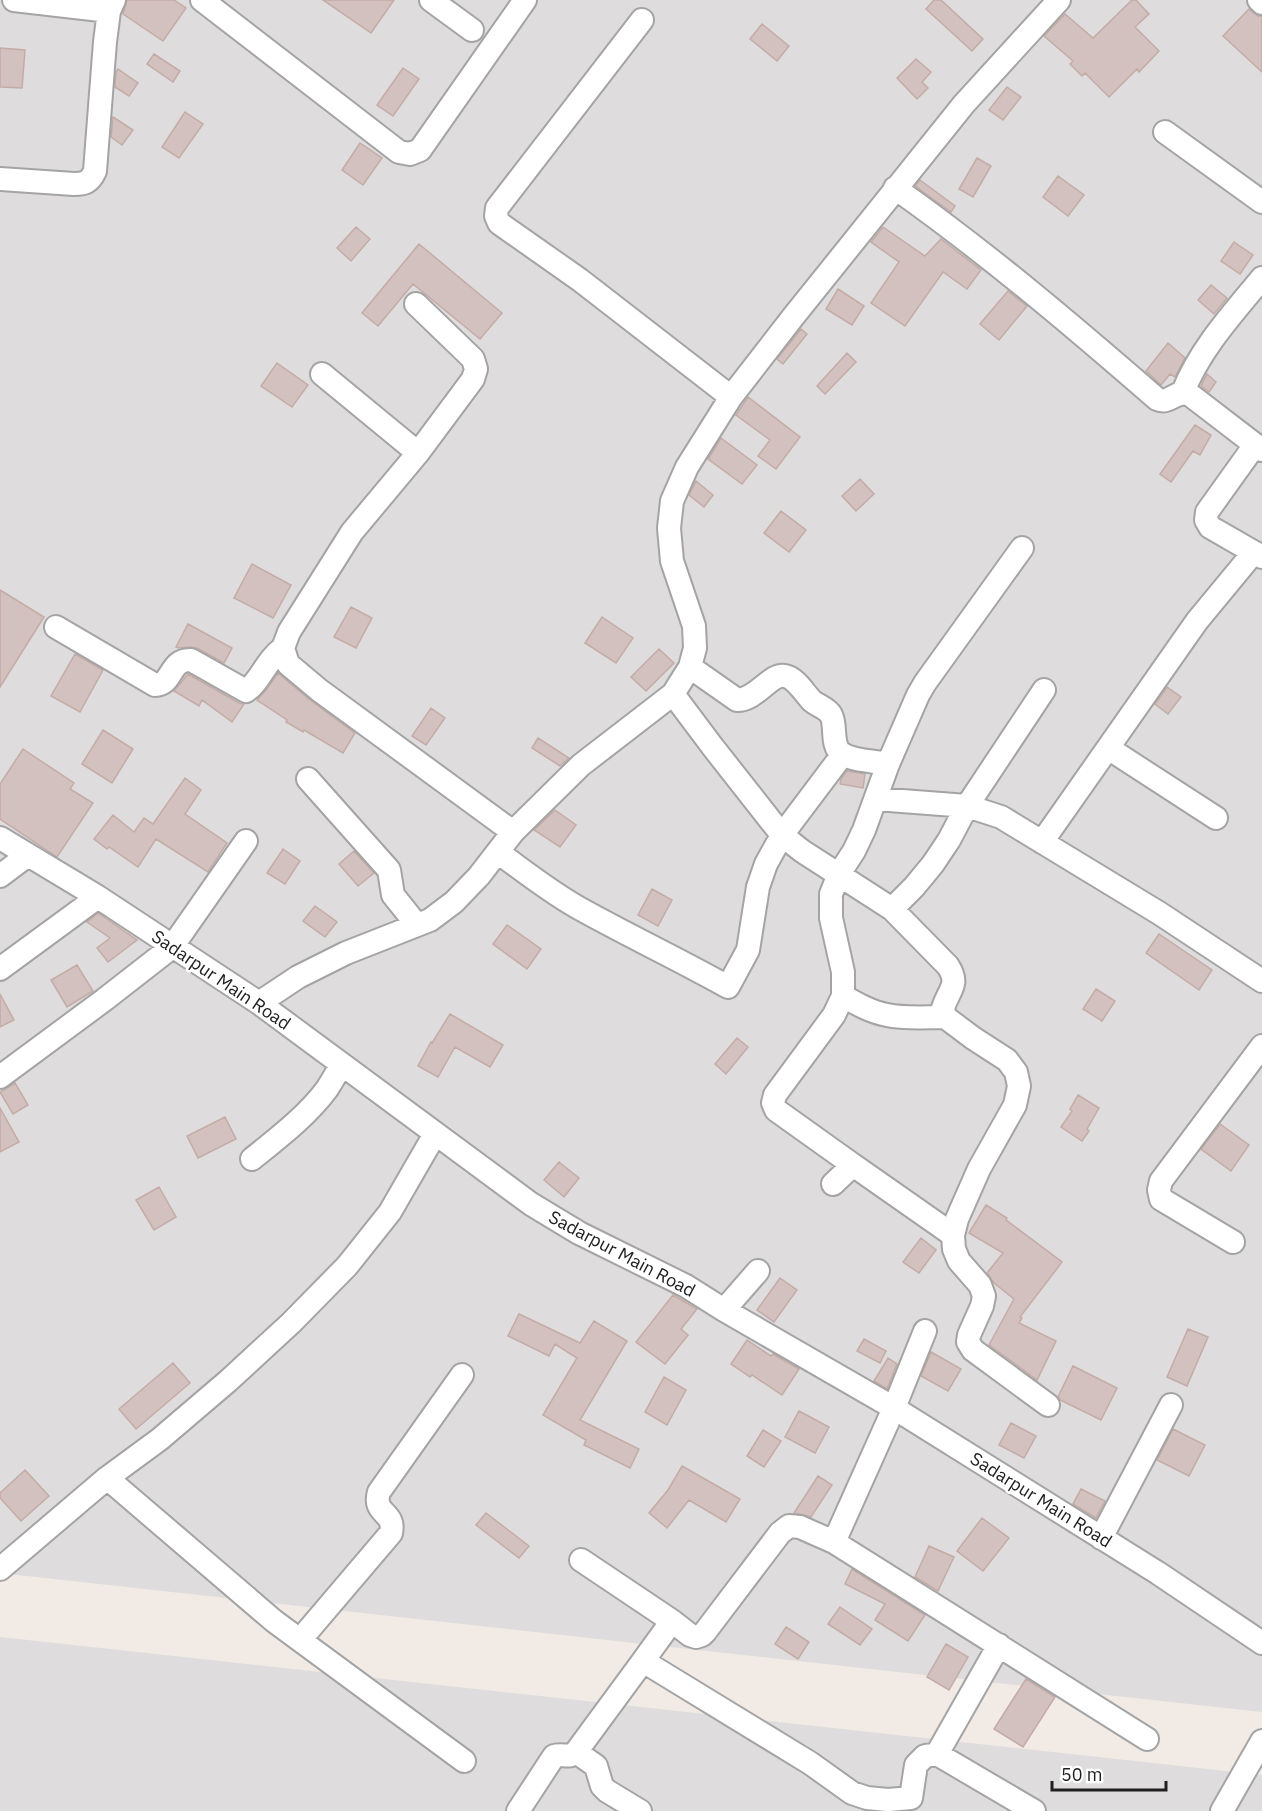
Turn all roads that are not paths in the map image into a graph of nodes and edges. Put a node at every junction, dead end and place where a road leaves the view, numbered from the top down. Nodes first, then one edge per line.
1 (14, 0) edge
2 (202, 0) edge
3 (431, 0) edge
4 (525, 0) edge
5 (1059, 0) edge
6 (112, 5) edge
7 (642, 20) dead end
8 (472, 30) dead end
9 (1165, 132) dead end
10 (0, 179) edge
11 (895, 188) junction
12 (1262, 202) edge
13 (1262, 278) edge
14 (416, 304) dead end
15 (322, 374) dead end
16 (1183, 392) junction
17 (731, 397) junction
18 (1258, 448) edge
19 (418, 453) junction
20 (1022, 548) dead end
21 (1258, 554) edge
22 (56, 627) dead end
23 (283, 648) junction
24 (690, 667) junction
25 (1044, 690) dead end
26 (673, 694) junction
27 (1108, 748) junction
28 (843, 754) junction
29 (888, 764) junction
30 (308, 779) dead end
31 (876, 799) junction
32 (967, 806) junction
33 (1216, 818) dead end
34 (513, 832) junction
35 (783, 835) junction
36 (0, 838) edge
37 (246, 841) dead end
38 (1042, 842) junction
39 (498, 852) junction
40 (28, 855) junction
41 (839, 874) junction
42 (0, 876) edge
43 (98, 897) junction
44 (892, 909) junction
45 (417, 925) junction
46 (172, 947) junction
47 (0, 969) edge
48 (1262, 981) edge
49 (843, 996) junction
50 (259, 1004) junction
51 (945, 1017) junction
52 (1262, 1046) edge
53 (341, 1065) junction
54 (0, 1077) edge
55 (435, 1134) junction
56 (252, 1159) dead end
57 (853, 1165) junction
58 (833, 1184) dead end
59 (953, 1234) junction
60 (1233, 1242) dead end
61 (758, 1271) dead end
62 (724, 1310) junction
63 (925, 1332) dead end
64 (462, 1376) dead end
65 (1048, 1405) dead end
66 (1171, 1405) dead end
67 (894, 1408) junction
68 (107, 1478) junction
69 (1101, 1538) junction
70 (834, 1542) junction
71 (581, 1560) dead end
72 (0, 1569) edge
73 (672, 1621) junction
74 (300, 1640) junction
75 (1262, 1643) edge
76 (999, 1645) junction
77 (643, 1661) junction
78 (1147, 1740) dead end
79 (1262, 1741) edge
80 (576, 1752) junction
81 (937, 1754) junction
82 (464, 1761) dead end
83 (910, 1804) edge
84 (518, 1811) edge
85 (640, 1811) edge
86 (1034, 1811) edge
87 (1222, 1811) edge

1 - 6 street
2 - 4 street
3 - 8 street
5 - 11 street
6 - 10 street
7 - 17 street
9 - 12 street
11 - 16 street
11 - 17 street
13 - 16 street
14 - 19 street
15 - 19 street
16 - 18 street
17 - 24 street
18 - 21 street
19 - 23 street
20 - 29 street
21 - 27 street
22 - 23 street
23 - 34 street
24 - 26 street
24 - 28 street
25 - 32 street
26 - 34 street
26 - 35 street
27 - 33 street
27 - 38 street
28 - 29 street
28 - 35 street
29 - 31 street
30 - 45 street
31 - 32 street
31 - 41 street
32 - 38 street
32 - 44 street
34 - 39 street
35 - 39 street
35 - 41 street
36 - 40 street, Sadarpur Main Road
37 - 46 street
38 - 48 street
39 - 45 street
40 - 42 street
40 - 43 street, Sadarpur Main Road
41 - 44 street
41 - 49 street
43 - 46 street, Sadarpur Main Road
43 - 47 street
44 - 51 street
45 - 50 street
46 - 50 street, Sadarpur Main Road
46 - 54 street
49 - 51 street
49 - 57 street
50 - 53 street, Sadarpur Main Road
51 - 59 street
52 - 60 street
53 - 55 street, Sadarpur Main Road
53 - 56 street
55 - 62 street, Sadarpur Main Road
55 - 68 street
57 - 58 street
57 - 59 street
59 - 65 street
61 - 62 street
62 - 67 street, Sadarpur Main Road
63 - 67 street
64 - 74 street
66 - 69 street
67 - 69 street, Sadarpur Main Road
67 - 70 street
68 - 72 street
68 - 74 street
69 - 75 street, Sadarpur Main Road
70 - 73 street
70 - 76 street
71 - 73 street
73 - 77 street
74 - 82 street
76 - 78 street
76 - 81 street
77 - 80 street
77 - 83 street
79 - 87 street
80 - 84 street
80 - 85 street
81 - 83 street
81 - 86 street

